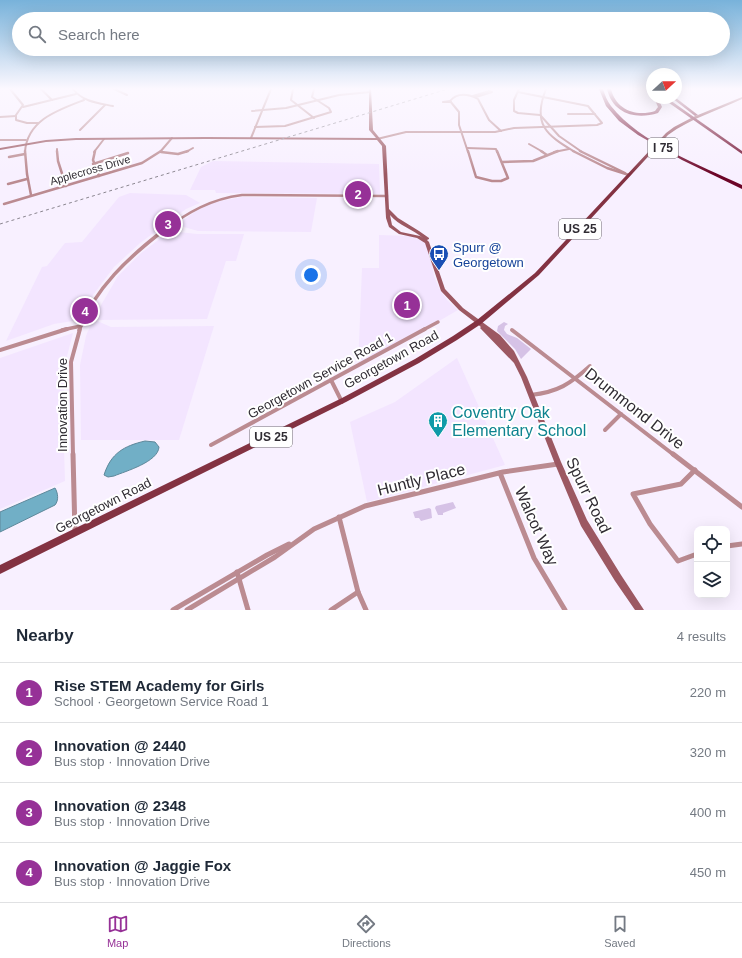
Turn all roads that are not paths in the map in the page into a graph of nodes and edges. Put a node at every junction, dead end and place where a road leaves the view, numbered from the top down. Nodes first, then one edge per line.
1 (16, 117) edge
2 (46, 117) edge
3 (93, 117) edge
4 (259, 117) edge
5 (371, 117) edge
6 (459, 117) edge
7 (488, 117) edge
8 (540, 117) edge
9 (542, 117) edge
10 (597, 117) edge
11 (620, 117) edge
12 (692, 117) edge
13 (692, 117) edge
14 (699, 117) edge
15 (314, 118) edge
16 (284, 121) dead end
17 (38, 123) junction
18 (290, 125) junction
19 (255, 127) junction
20 (544, 127) junction
21 (549, 127) junction
22 (80, 130) dead end
23 (501, 131) junction
24 (462, 132) junction
25 (172, 138) junction
26 (251, 138) junction
27 (104, 139) junction
28 (377, 139) junction
29 (0, 140) edge
30 (26, 140) junction
31 (25, 144) junction
32 (529, 144) dead end
33 (742, 147) edge
34 (193, 148) dead end
35 (467, 148) junction
36 (573, 148) junction
37 (0, 149) edge
38 (57, 149) dead end
39 (569, 149) junction
40 (161, 152) junction
41 (128, 153) dead end
42 (742, 153) edge
43 (25, 154) junction
44 (547, 155) junction
45 (9, 157) dead end
46 (596, 161) junction
47 (502, 162) junction
48 (93, 164) junction
49 (629, 175) junction
50 (99, 176) junction
51 (27, 179) junction
52 (8, 184) dead end
53 (66, 186) junction
54 (742, 187) edge
55 (31, 195) junction
56 (387, 196) junction
57 (4, 204) dead end
58 (387, 206) junction
59 (431, 253) junction
60 (438, 322) dead end
61 (478, 322) junction
62 (81, 326) junction
63 (512, 330) dead end
64 (0, 350) edge
65 (590, 366) dead end
66 (576, 379) junction
67 (331, 380) junction
68 (530, 395) junction
69 (342, 402) junction
70 (621, 414) junction
71 (605, 430) dead end
72 (211, 445) dead end
73 (558, 464) junction
74 (694, 470) junction
75 (500, 473) junction
76 (742, 506) edge
77 (339, 517) junction
78 (75, 534) junction
79 (298, 540) junction
80 (742, 544) edge
81 (730, 546) edge
82 (694, 555) edge
83 (0, 570) edge
84 (237, 572) junction
85 (239, 578) junction
86 (358, 592) junction
87 (173, 610) edge
88 (187, 610) edge
89 (248, 610) edge
90 (331, 610) edge
91 (366, 610) edge
92 (565, 610) edge
93 (640, 610) edge

1 - 17 street
2 - 17 street
3 - 22 street
4 - 19 street
5 - 28 street, Spurr Road
6 - 24 street
7 - 23 street
8 - 20 street
9 - 21 street
10 - 21 street
11 - 54 highway, I 75
12 - 42 highway
13 - 49 main road, Georgetown Road / US 25
14 - 33 highway
15 - 18 street
16 - 18 street
17 - 30 street
18 - 19 street
19 - 26 street
20 - 21 street
20 - 23 street
20 - 39 street
21 - 36 street
23 - 24 street
24 - 28 street
24 - 35 street
25 - 26 street
25 - 27 street
25 - 40 street, Applecross Drive
26 - 28 street
27 - 31 street
27 - 48 street
28 - 56 street, Spurr Road
29 - 30 street
30 - 31 street
31 - 37 street
31 - 43 street
32 - 44 street
34 - 40 street
35 - 47 street
35 - 47 street
36 - 39 street
36 - 46 street
38 - 53 street
39 - 44 street
39 - 46 street
40 - 50 street, Applecross Drive
41 - 48 street
43 - 45 street
43 - 51 street
44 - 47 street
46 - 49 street
48 - 50 street
49 - 61 main road, Georgetown Road / US 25
50 - 53 street, Applecross Drive
51 - 52 street
51 - 55 street
53 - 55 street, Applecross Drive
55 - 57 street, Applecross Drive
56 - 58 street, Spurr Road
56 - 62 street, Innovation Drive
58 - 59 street, Spurr Road
58 - 59 street, Spurr Road
59 - 61 street, Spurr Road
60 - 67 street, Georgetown Service Road 1
61 - 68 street, Spurr Road
61 - 69 main road, Georgetown Road / US 25
62 - 64 street
62 - 78 street, Innovation Drive
63 - 66 street, Drummond Drive
65 - 66 street
66 - 68 street
66 - 70 street, Drummond Drive
67 - 69 street
67 - 72 street, Georgetown Service Road 1
68 - 73 street, Spurr Road
69 - 78 main road, Georgetown Road / US 25
70 - 71 street
70 - 74 street, Drummond Drive
73 - 75 street, Huntly Place
73 - 93 street, Spurr Road
74 - 76 street, Drummond Drive
74 - 82 street
75 - 77 street, Huntly Place
75 - 92 street, Walcot Way
77 - 79 street, Huntly Place
77 - 86 street
78 - 83 main road, Georgetown Road / US 25
79 - 84 street, Huntly Place
79 - 85 street, Huntly Place
80 - 81 street
84 - 85 street
84 - 87 street, Huntly Place
85 - 88 street, Huntly Place
85 - 89 street
86 - 90 street
86 - 91 street

